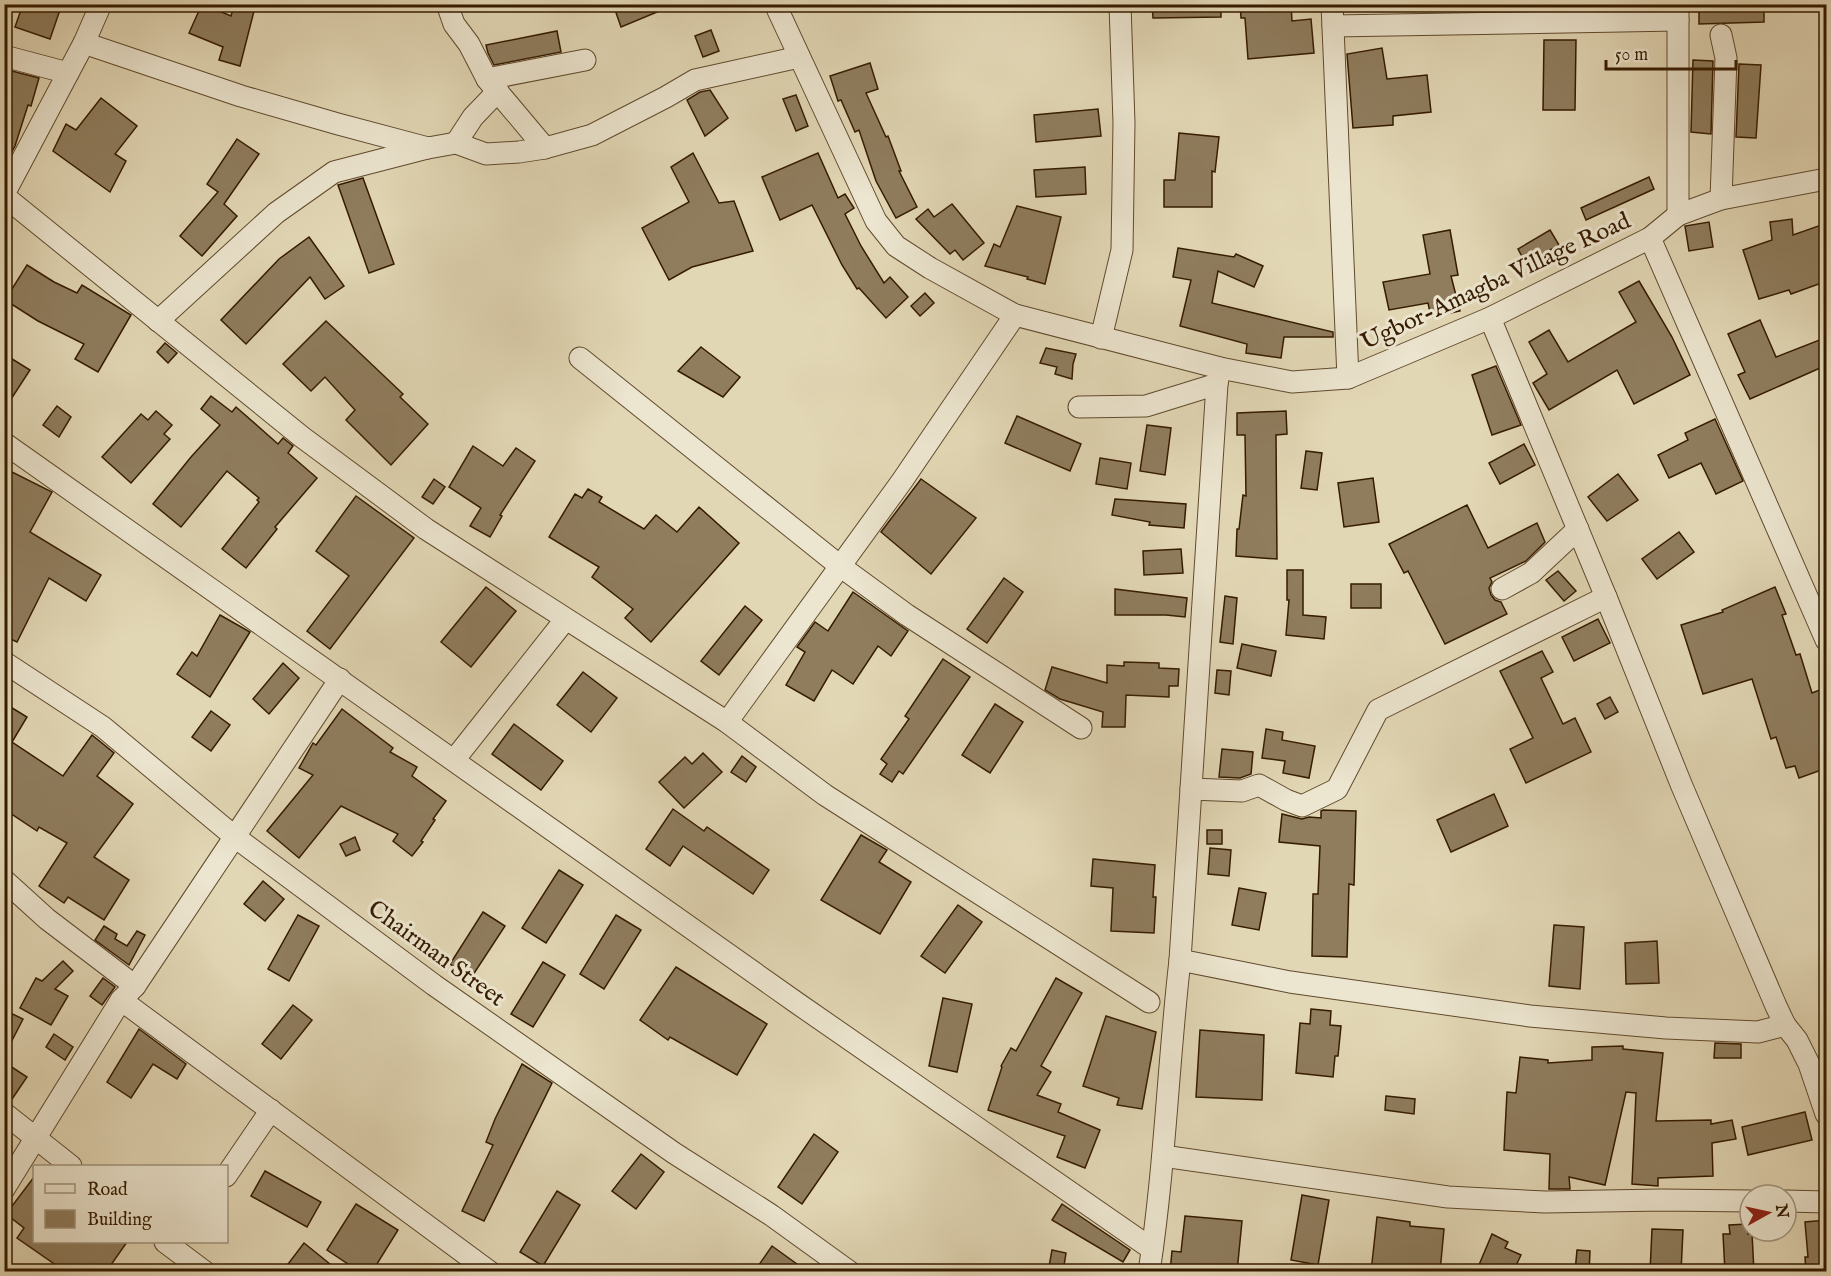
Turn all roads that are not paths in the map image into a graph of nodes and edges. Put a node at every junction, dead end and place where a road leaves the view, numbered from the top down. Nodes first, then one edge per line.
1 (101, 4) edge
2 (447, 4) edge
3 (775, 4) edge
4 (1120, 4) edge
5 (1332, 4) edge
6 (1678, 12) edge
7 (1333, 26) junction
8 (1721, 35) dead end
9 (84, 43) junction
10 (4, 56) edge
11 (799, 57) junction
12 (585, 60) dead end
13 (68, 73) junction
14 (492, 85) junction
15 (456, 143) junction
16 (428, 148) junction
17 (545, 148) junction
18 (1827, 179) edge
19 (4, 195) edge
20 (1720, 199) junction
21 (1677, 215) junction
22 (1650, 238) junction
23 (1015, 315) junction
24 (1491, 318) junction
25 (158, 321) junction
26 (1101, 338) junction
27 (580, 358) dead end
28 (1219, 376) junction
29 (1348, 378) junction
30 (1079, 407) dead end
31 (4, 443) edge
32 (1578, 529) junction
33 (840, 566) junction
34 (1502, 589) dead end
35 (1606, 597) junction
36 (565, 620) junction
37 (1827, 640) edge
38 (4, 662) edge
39 (340, 679) junction
40 (727, 722) junction
41 (1081, 728) dead end
42 (454, 760) junction
43 (1191, 789) junction
44 (235, 837) junction
45 (4, 880) edge
46 (1180, 960) junction
47 (128, 993) junction
48 (1149, 1002) dead end
49 (1785, 1025) junction
50 (271, 1110) junction
51 (4, 1113) edge
52 (1827, 1114) edge
53 (36, 1138) junction
54 (1163, 1156) junction
55 (69, 1165) edge
56 (228, 1173) edge
57 (4, 1188) edge
58 (1738, 1201) edge
59 (1798, 1202) edge
60 (1827, 1202) edge
61 (174, 1244) edge
62 (1152, 1249) junction
63 (205, 1272) edge
64 (490, 1272) edge
65 (850, 1272) edge
66 (1149, 1272) edge

1 - 9 street
2 - 14 street
3 - 11 street, Ugbor-Amagba Village Road
4 - 26 street
5 - 7 street
6 - 7 street
6 - 21 street
7 - 29 street
8 - 20 street
9 - 13 street
9 - 16 street
10 - 13 street
11 - 17 street
11 - 23 street, Ugbor-Amagba Village Road
12 - 14 street
13 - 19 street
14 - 15 street
14 - 17 street
15 - 16 street
15 - 17 street
16 - 25 street
18 - 20 street, Ugbor-Amagba Village Road
19 - 25 street
20 - 21 street, Ugbor-Amagba Village Road
21 - 22 street, Ugbor-Amagba Village Road
22 - 24 street, Ugbor-Amagba Village Road
22 - 37 street
23 - 26 street, Ugbor-Amagba Village Road
23 - 33 street
24 - 29 street, Ugbor-Amagba Village Road
24 - 32 street
25 - 36 street
26 - 28 street, Ugbor-Amagba Village Road
27 - 33 street
28 - 29 street, Ugbor-Amagba Village Road
28 - 30 street
28 - 43 street
31 - 39 street
32 - 34 street
32 - 35 street
33 - 40 street
33 - 41 street
35 - 43 street
35 - 49 street
36 - 40 street
36 - 42 street
38 - 44 street, Chairman Street
39 - 42 street
39 - 44 street
40 - 48 street
42 - 62 street
43 - 46 street
44 - 47 street
44 - 65 street, Chairman Street
45 - 47 street
46 - 49 street
46 - 54 street
47 - 50 street
47 - 53 street
49 - 52 street
50 - 56 street
50 - 64 street
51 - 53 street
53 - 55 street
53 - 57 street
54 - 58 street
54 - 62 street
59 - 60 street
61 - 63 street
62 - 66 street

